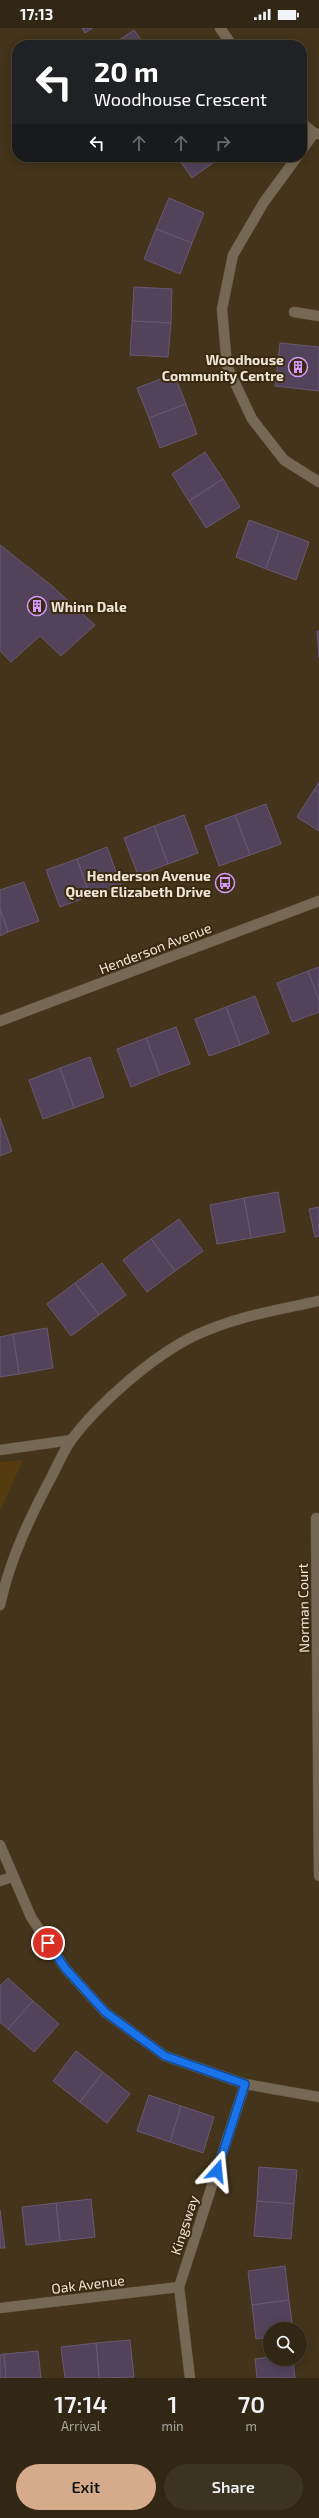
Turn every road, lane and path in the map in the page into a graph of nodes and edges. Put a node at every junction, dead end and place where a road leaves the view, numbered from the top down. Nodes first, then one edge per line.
1 (220, 28) edge
2 (228, 40) edge
3 (307, 127) edge
4 (317, 134) edge
5 (307, 145) edge
6 (293, 162) edge
7 (294, 312) dead end
8 (319, 316) edge
9 (319, 482) edge
10 (319, 901) edge
11 (0, 1021) edge
12 (319, 1301) edge
13 (71, 1440) junction
14 (0, 1450) edge
15 (316, 1518) dead end
16 (0, 1605) edge
17 (319, 1698) edge
18 (0, 1845) edge
19 (319, 1876) edge
20 (12, 1877) junction
21 (0, 1881) edge
22 (245, 2084) junction
23 (319, 2097) edge
24 (179, 2287) junction
25 (0, 2308) edge
26 (190, 2378) edge

1 - 2 street
3 - 4 street
4 - 5 street
6 - 9 street
7 - 8 street
10 - 11 street, Henderson Avenue
12 - 13 street
13 - 14 street
13 - 16 street
15 - 17 street, Norman Court
17 - 19 street, Norman Court
18 - 20 street
20 - 21 street
20 - 22 street
22 - 23 street
22 - 24 street, Kingsway
24 - 25 street, Oak Avenue
24 - 26 street, Kingsway

